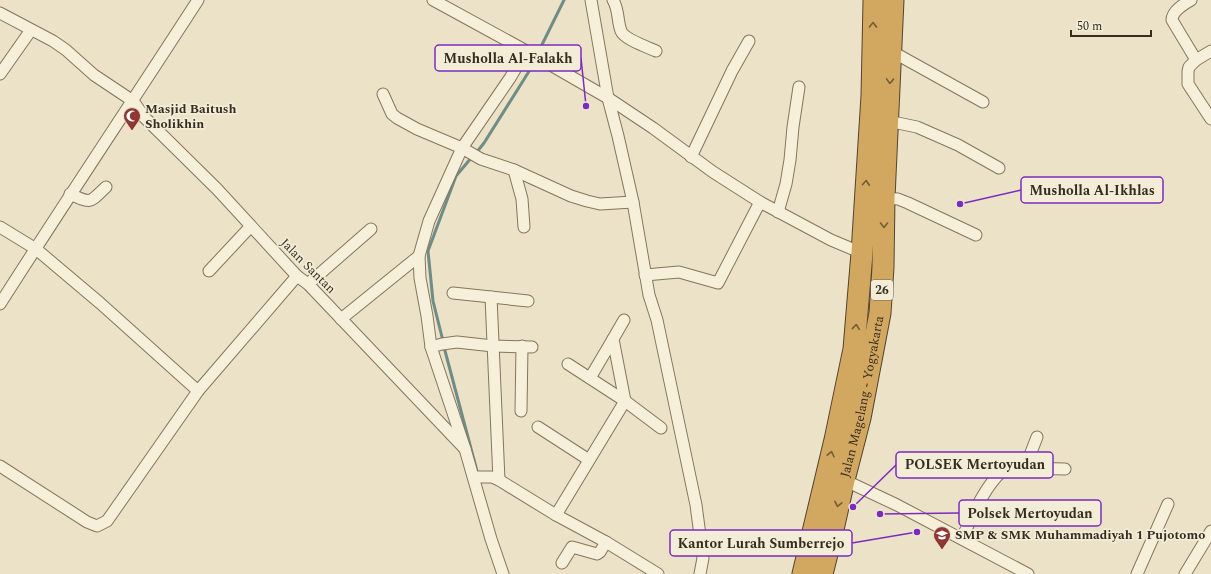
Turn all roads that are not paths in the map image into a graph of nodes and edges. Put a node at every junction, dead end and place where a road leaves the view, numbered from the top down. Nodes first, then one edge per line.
1 (198, 0) edge
2 (433, 0) edge
3 (591, 0) edge
4 (613, 0) edge
5 (874, 0) edge
6 (893, 0) edge
7 (1190, 0) edge
8 (0, 13) edge
9 (31, 30) junction
10 (749, 41) dead end
11 (656, 51) dead end
12 (891, 51) junction
13 (1211, 51) edge
14 (528, 52) junction
15 (1196, 60) junction
16 (0, 74) edge
17 (799, 87) dead end
18 (383, 94) dead end
19 (608, 98) junction
20 (133, 101) junction
21 (983, 102) dead end
22 (1211, 119) edge
23 (888, 122) junction
24 (466, 150) junction
25 (690, 157) junction
26 (999, 168) dead end
27 (514, 170) junction
28 (106, 187) dead end
29 (70, 194) junction
30 (884, 198) junction
31 (633, 202) junction
32 (760, 202) junction
33 (778, 212) junction
34 (251, 226) junction
35 (0, 227) edge
36 (524, 227) dead end
37 (371, 229) dead end
38 (976, 235) dead end
39 (36, 249) junction
40 (862, 253) junction
41 (419, 256) junction
42 (209, 271) dead end
43 (645, 275) junction
44 (297, 276) junction
45 (308, 284) junction
46 (453, 293) dead end
47 (491, 297) junction
48 (528, 301) dead end
49 (0, 304) edge
50 (341, 319) junction
51 (624, 320) dead end
52 (613, 339) junction
53 (436, 346) junction
54 (493, 346) junction
55 (568, 364) dead end
56 (590, 378) junction
57 (198, 391) junction
58 (625, 401) junction
59 (521, 411) dead end
60 (538, 427) dead end
61 (661, 428) dead end
62 (1037, 437) dead end
63 (465, 449) junction
64 (589, 460) junction
65 (0, 466) edge
66 (1025, 468) junction
67 (1065, 469) dead end
68 (476, 477) junction
69 (495, 479) junction
70 (844, 480) junction
71 (1168, 504) dead end
72 (556, 515) junction
73 (823, 530) junction
74 (1211, 531) edge
75 (962, 538) junction
76 (606, 542) junction
77 (562, 563) dead end
78 (503, 574) edge
79 (658, 574) edge
80 (700, 574) edge
81 (803, 574) edge
82 (822, 574) edge
83 (1028, 574) edge
84 (1137, 574) edge
85 (1185, 574) edge

1 - 20 street
2 - 14 street
3 - 19 street
4 - 11 street
40 -> 5 highway, Jalan Magelang - Yogyakarta / 26
6 - 12 highway, Jalan Magelang - Yogyakarta / 26
7 - 15 street
8 - 9 street
9 - 16 street
9 - 20 street
10 - 25 street
12 - 21 street
12 -> 23 highway, Jalan Magelang - Yogyakarta / 26
13 - 15 street
14 - 19 street
14 - 24 street
15 - 22 street
17 - 33 street
18 - 24 street
19 - 25 street
19 - 31 street
20 - 29 street
20 - 34 street, Jalan Santan
23 - 26 street
23 - 30 highway, Jalan Magelang - Yogyakarta / 26
24 - 27 street
24 - 41 street
25 - 32 street
27 - 31 street
27 - 36 street
28 - 29 street
29 - 39 street
30 - 38 street
30 -> 70 highway, Jalan Magelang - Yogyakarta / 26
31 - 43 street
32 - 33 street
32 - 43 street
33 - 40 street
34 - 42 street
34 - 44 street, Jalan Santan
35 - 39 street
37 - 45 street
39 - 49 street
39 - 57 street
73 -> 40 highway, Jalan Magelang - Yogyakarta / 26
41 - 50 street
41 - 53 street
43 - 80 street
44 - 45 street, Jalan Santan
44 - 57 street
45 - 50 street, Jalan Santan
46 - 47 street
47 - 48 street
47 - 54 street
50 - 63 street, Jalan Santan
51 - 52 street
52 - 56 street
52 - 58 street
53 - 54 street
53 - 63 street
54 - 59 street
54 - 69 street
55 - 56 street
56 - 58 street
57 - 65 street
58 - 61 street
58 - 64 street
60 - 64 street
62 - 66 street
63 - 68 street
64 - 72 street
66 - 67 street
66 - 75 street
68 - 69 street
68 - 78 street
69 - 72 street
70 -> 73 highway, Jalan Magelang - Yogyakarta / 26
70 - 75 street
71 - 84 street
72 - 76 street
73 - 81 highway, Jalan Magelang - Yogyakarta / 26
73 - 82 highway, Jalan Magelang - Yogyakarta / 26
74 - 85 street
75 - 83 street
76 - 77 street
76 - 79 street

